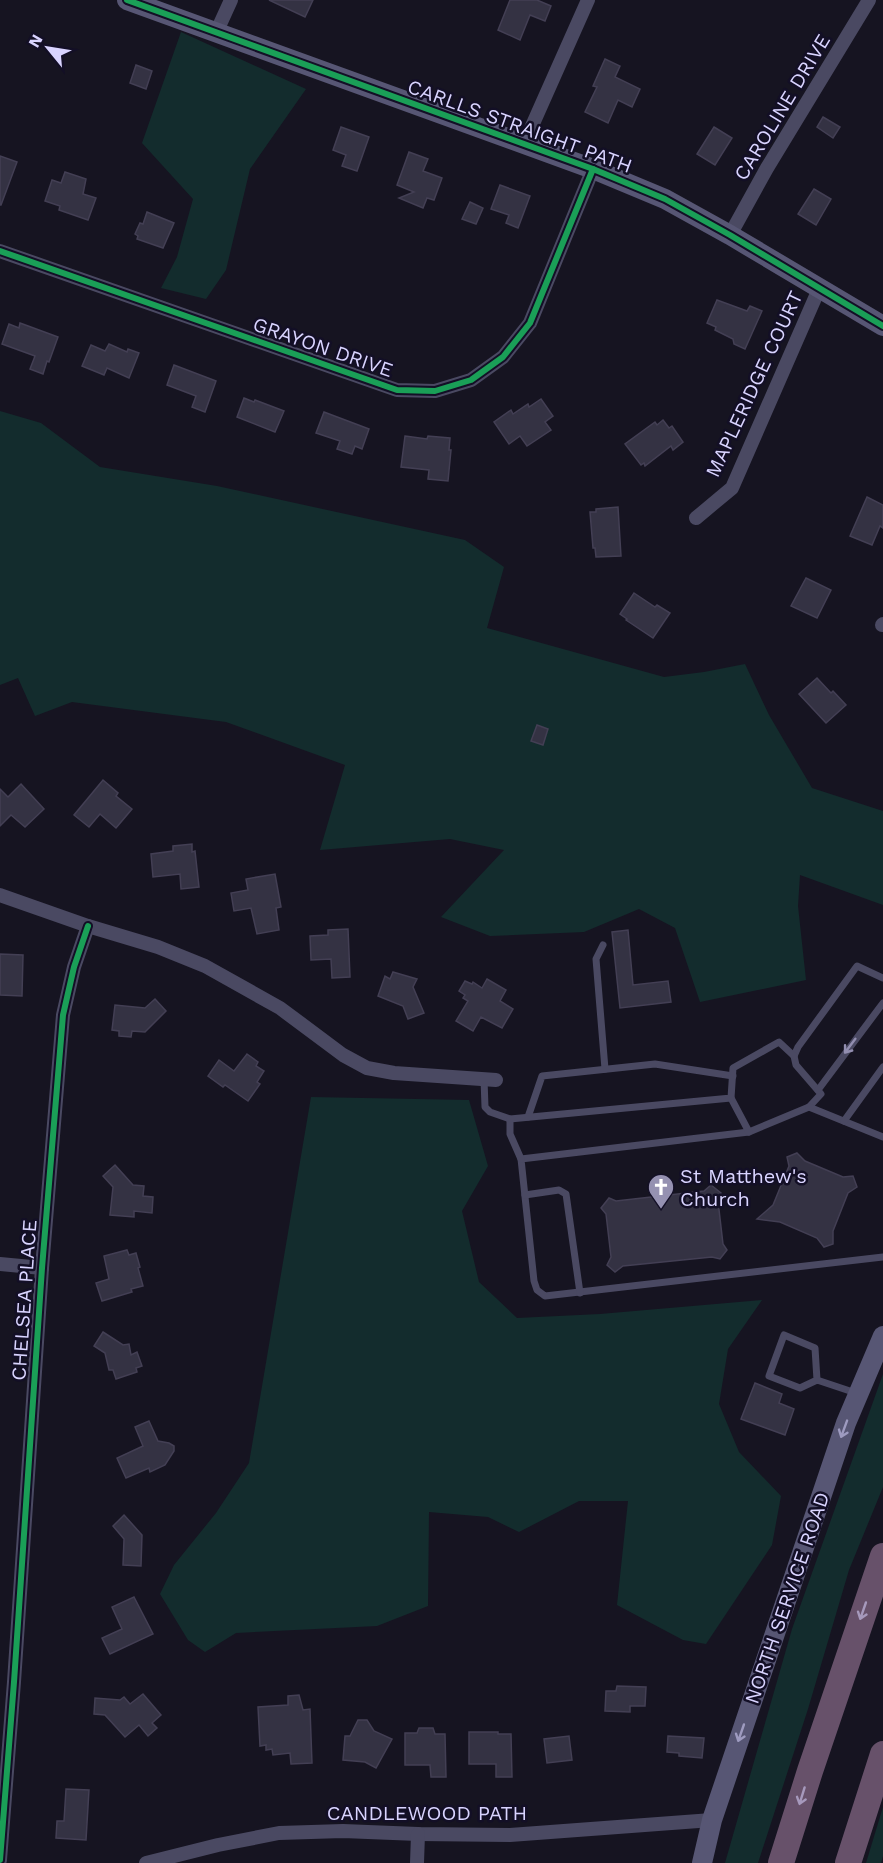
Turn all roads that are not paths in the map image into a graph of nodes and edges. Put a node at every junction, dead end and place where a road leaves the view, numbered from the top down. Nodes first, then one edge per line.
1 (127, 0) edge
2 (231, 0) edge
3 (588, 0) edge
4 (869, 0) edge
5 (216, 33) junction
6 (524, 144) junction
7 (592, 169) junction
8 (730, 235) junction
9 (0, 251) edge
10 (819, 288) junction
11 (883, 326) edge
12 (696, 518) dead end
13 (0, 895) edge
14 (88, 926) junction
15 (603, 945) dead end
16 (883, 978) edge
17 (883, 1003) edge
18 (794, 1056) junction
19 (883, 1067) edge
20 (605, 1069) junction
21 (733, 1076) junction
22 (490, 1080) joint
23 (818, 1089) junction
24 (731, 1098) junction
25 (809, 1107) junction
26 (528, 1117) junction
27 (510, 1119) junction
28 (843, 1121) junction
29 (749, 1132) junction
30 (883, 1137) edge
31 (521, 1159) junction
32 (525, 1195) junction
33 (883, 1257) edge
34 (0, 1264) edge
35 (42, 1268) junction
36 (580, 1293) junction
37 (883, 1336) edge
38 (817, 1380) junction
39 (858, 1394) junction
40 (883, 1556) edge
41 (883, 1754) edge
42 (712, 1820) junction
43 (418, 1834) junction
44 (0, 1860) edge
45 (146, 1863) edge
46 (417, 1863) edge
47 (702, 1863) edge
48 (781, 1863) edge
49 (848, 1863) edge

1 - 5 street, CARLLS STRAIGHT PATH
2 - 5 street
3 - 6 street
4 - 8 street, CAROLINE DRIVE
5 - 6 street, CARLLS STRAIGHT PATH
6 - 7 street, CARLLS STRAIGHT PATH
7 - 8 street, CARLLS STRAIGHT PATH
7 - 9 street, GRAYON DRIVE
8 - 10 street, CARLLS STRAIGHT PATH
10 - 11 street, CARLLS STRAIGHT PATH
10 - 12 street, MAPLERIDGE COURT
13 - 14 street
14 - 22 street
14 - 35 street, CHELSEA PLACE
15 - 20 lane
16 - 18 lane
17 -> 23 lane
18 - 21 lane
18 - 23 lane
19 - 28 lane
20 - 21 lane
20 - 26 lane
21 - 24 lane
22 - 27 lane
23 - 25 lane
24 - 26 lane
24 - 29 lane
25 - 28 lane
25 - 29 lane
26 - 27 lane
27 - 31 lane
28 - 30 lane
29 - 31 lane
31 - 32 lane
32 - 36 lane
32 - 36 lane
33 - 36 lane
34 - 35 street
35 - 44 street, CHELSEA PLACE
37 - 39 street, NORTH SERVICE ROAD
38 - 38 lane
38 - 39 lane
39 -> 42 street, NORTH SERVICE ROAD
40 -> 48 highway
41 - 49 highway
42 - 43 street, CANDLEWOOD PATH
42 - 47 street, NORTH SERVICE ROAD
43 - 45 street, CANDLEWOOD PATH
43 - 46 street

